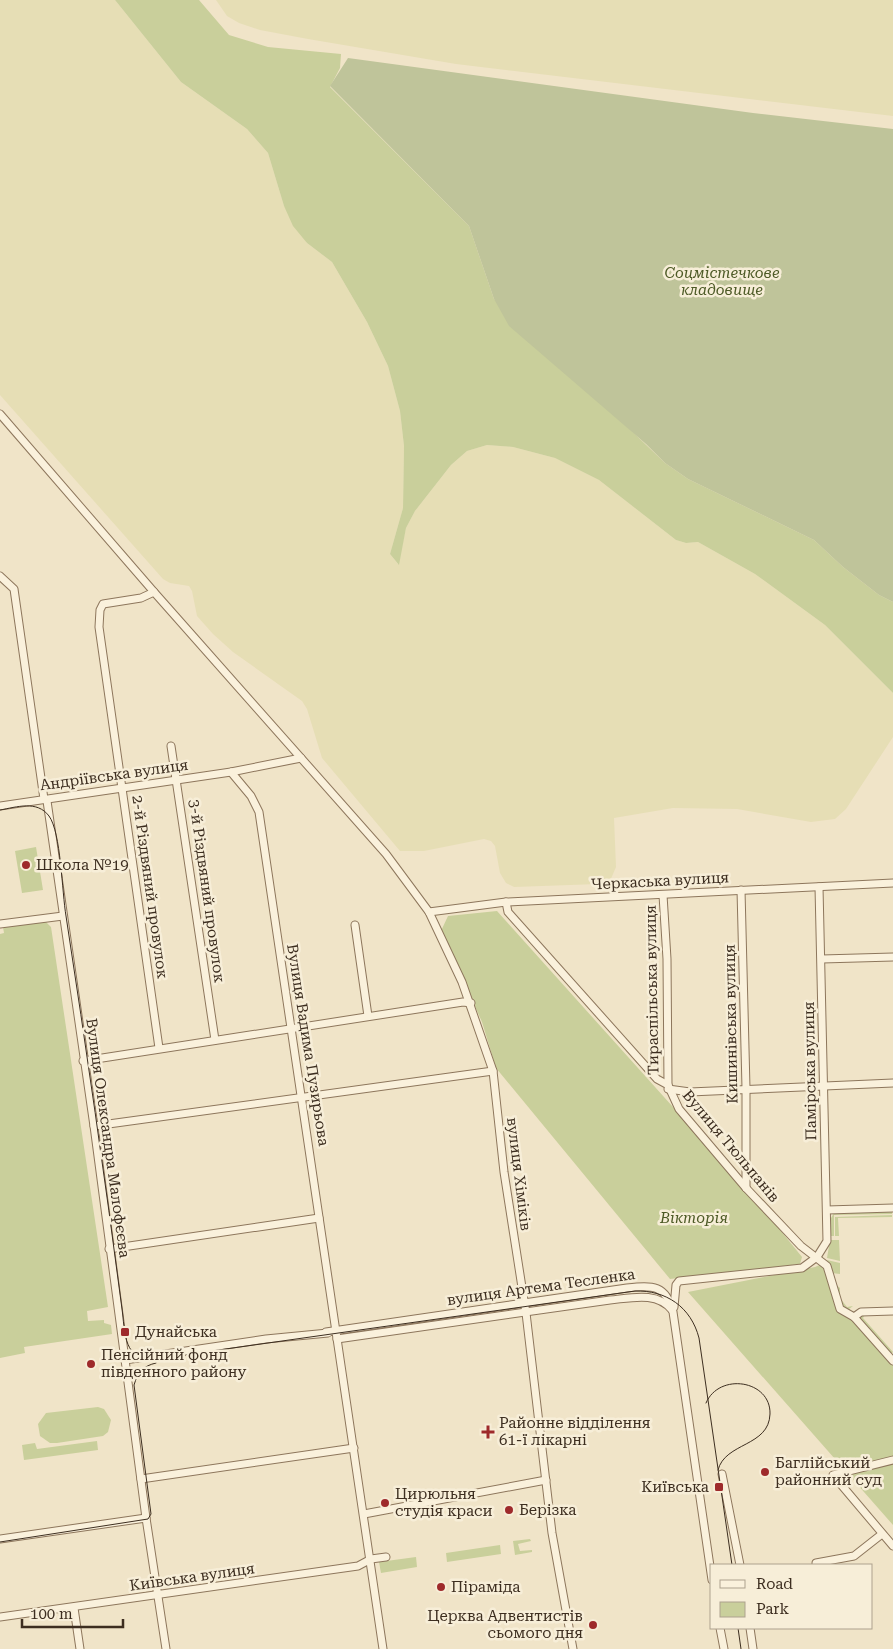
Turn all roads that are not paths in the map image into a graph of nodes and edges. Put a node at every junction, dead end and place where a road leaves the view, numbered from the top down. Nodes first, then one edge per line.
1 (0, 414) edge
2 (1, 580) edge
3 (154, 592) junction
4 (171, 746) dead end
5 (301, 758) junction
6 (231, 772) junction
7 (176, 780) junction
8 (122, 788) junction
9 (45, 800) junction
10 (0, 806) edge
11 (893, 883) edge
12 (819, 887) junction
13 (741, 890) junction
14 (663, 895) junction
15 (506, 902) junction
16 (429, 912) junction
17 (63, 916) junction
18 (0, 924) edge
19 (355, 925) dead end
20 (893, 957) edge
21 (822, 960) junction
22 (471, 1003) junction
23 (368, 1016) junction
24 (291, 1028) junction
25 (215, 1040) junction
26 (159, 1048) junction
27 (84, 1061) junction
28 (493, 1071) junction
29 (893, 1083) edge
30 (825, 1084) junction
31 (668, 1087) junction
32 (746, 1088) junction
33 (302, 1096) junction
34 (94, 1126) junction
35 (746, 1188) junction
36 (893, 1208) edge
37 (827, 1210) junction
38 (319, 1218) junction
39 (109, 1249) junction
40 (819, 1255) junction
41 (524, 1304) junction
42 (893, 1311) edge
43 (673, 1312) junction
44 (526, 1313) junction
45 (854, 1317) junction
46 (336, 1335) junction
47 (126, 1360) junction
48 (893, 1361) edge
49 (354, 1448) junction
50 (893, 1460) edge
51 (722, 1474) dead end
52 (142, 1479) junction
53 (546, 1480) junction
54 (364, 1514) junction
55 (146, 1518) junction
56 (882, 1534) junction
57 (0, 1539) edge
58 (893, 1546) edge
59 (386, 1557) dead end
60 (371, 1559) junction
61 (740, 1564) edge
62 (816, 1564) edge
63 (710, 1566) edge
64 (159, 1596) junction
65 (74, 1608) junction
66 (0, 1618) edge
67 (720, 1629) edge
68 (750, 1629) edge
69 (80, 1649) edge
70 (166, 1649) edge
71 (383, 1649) edge
72 (573, 1649) edge
73 (724, 1649) edge
74 (753, 1649) edge

1 - 3 street, вулиця Хіміків
2 - 9 street, Вулиця Олександра Малофєєва
3 - 5 street, вулиця Хіміків
3 - 8 street, 2-й Різдвяний провулок
4 - 7 street, 3-й Різдвяний провулок
5 - 6 street, Андріївська вулиця
5 - 16 street, вулиця Хіміків
6 - 7 street, Андріївська вулиця
6 - 24 street, Вулиця Вадима Пузирьова
7 - 8 street, Андріївська вулиця
7 - 25 street, 3-й Різдвяний провулок
8 - 9 street, Андріївська вулиця
8 - 26 street, 2-й Різдвяний провулок
9 - 10 street, Андріївська вулиця
9 - 17 street, Вулиця Олександра Малофєєва
11 - 12 street, Черкаська вулиця
12 - 13 street, Черкаська вулиця
12 - 21 street, Памірська вулиця
13 - 14 street, Черкаська вулиця
13 - 32 street, Кишинівська вулиця
14 - 15 street, Черкаська вулиця
14 - 31 street, Тираспільська вулиця
15 - 16 street, Черкаська вулиця
15 - 31 street, Вулиця Тюльпанів
16 - 22 street, вулиця Хіміків
17 - 18 street
17 - 27 street, Вулиця Олександра Малофєєва
19 - 23 street
20 - 21 street
21 - 30 street, Памірська вулиця
22 - 23 street
22 - 28 street, вулиця Хіміків
23 - 24 street
24 - 25 street
24 - 33 street, Вулиця Вадима Пузирьова
25 - 26 street
26 - 27 street
27 - 34 street, Вулиця Олександра Малофєєва
28 - 33 street
28 - 41 street, вулиця Хіміків
29 - 30 street
30 - 32 street
30 - 37 street, Памірська вулиця
31 - 32 street
31 - 35 street, Вулиця Тюльпанів
32 - 35 street, Кишинівська вулиця
33 - 34 street
33 - 38 street, Вулиця Вадима Пузирьова
34 - 39 street, Вулиця Олександра Малофєєва
35 - 40 street, Вулиця Тюльпанів
36 - 37 street
37 - 40 street, Памірська вулиця
38 - 39 street
38 - 46 street, Вулиця Вадима Пузирьова
39 - 47 street, Вулиця Олександра Малофєєва
40 - 43 street
40 - 45 street, Вулиця Тюльпанів
41 - 43 street, вулиця Артема Тесленка
41 - 44 street, вулиця Хіміків
41 - 46 street, вулиця Артема Тесленка
42 - 45 street
43 - 44 street, вулиця Артема Тесленка
43 - 63 street
44 - 46 street, вулиця Артема Тесленка
44 - 53 street, вулиця Хіміків
45 - 48 street, Вулиця Тюльпанів
46 - 47 street
46 - 49 street, Вулиця Вадима Пузирьова
47 - 52 street, Вулиця Олександра Малофєєва
49 - 52 street
49 - 54 street, Вулиця Вадима Пузирьова
50 - 56 street
51 - 61 street
52 - 55 street
53 - 54 street
53 - 72 street, вулиця Хіміків
54 - 60 street, Вулиця Вадима Пузирьова
55 - 57 street
55 - 64 street
56 - 58 street
56 - 62 street
59 - 60 street, Київська вулиця
60 - 64 street, Київська вулиця
60 - 71 street, Вулиця Вадима Пузирьова
64 - 65 street, Київська вулиця
64 - 70 street
65 - 66 street, Київська вулиця
65 - 69 street
67 - 73 street
68 - 74 street

